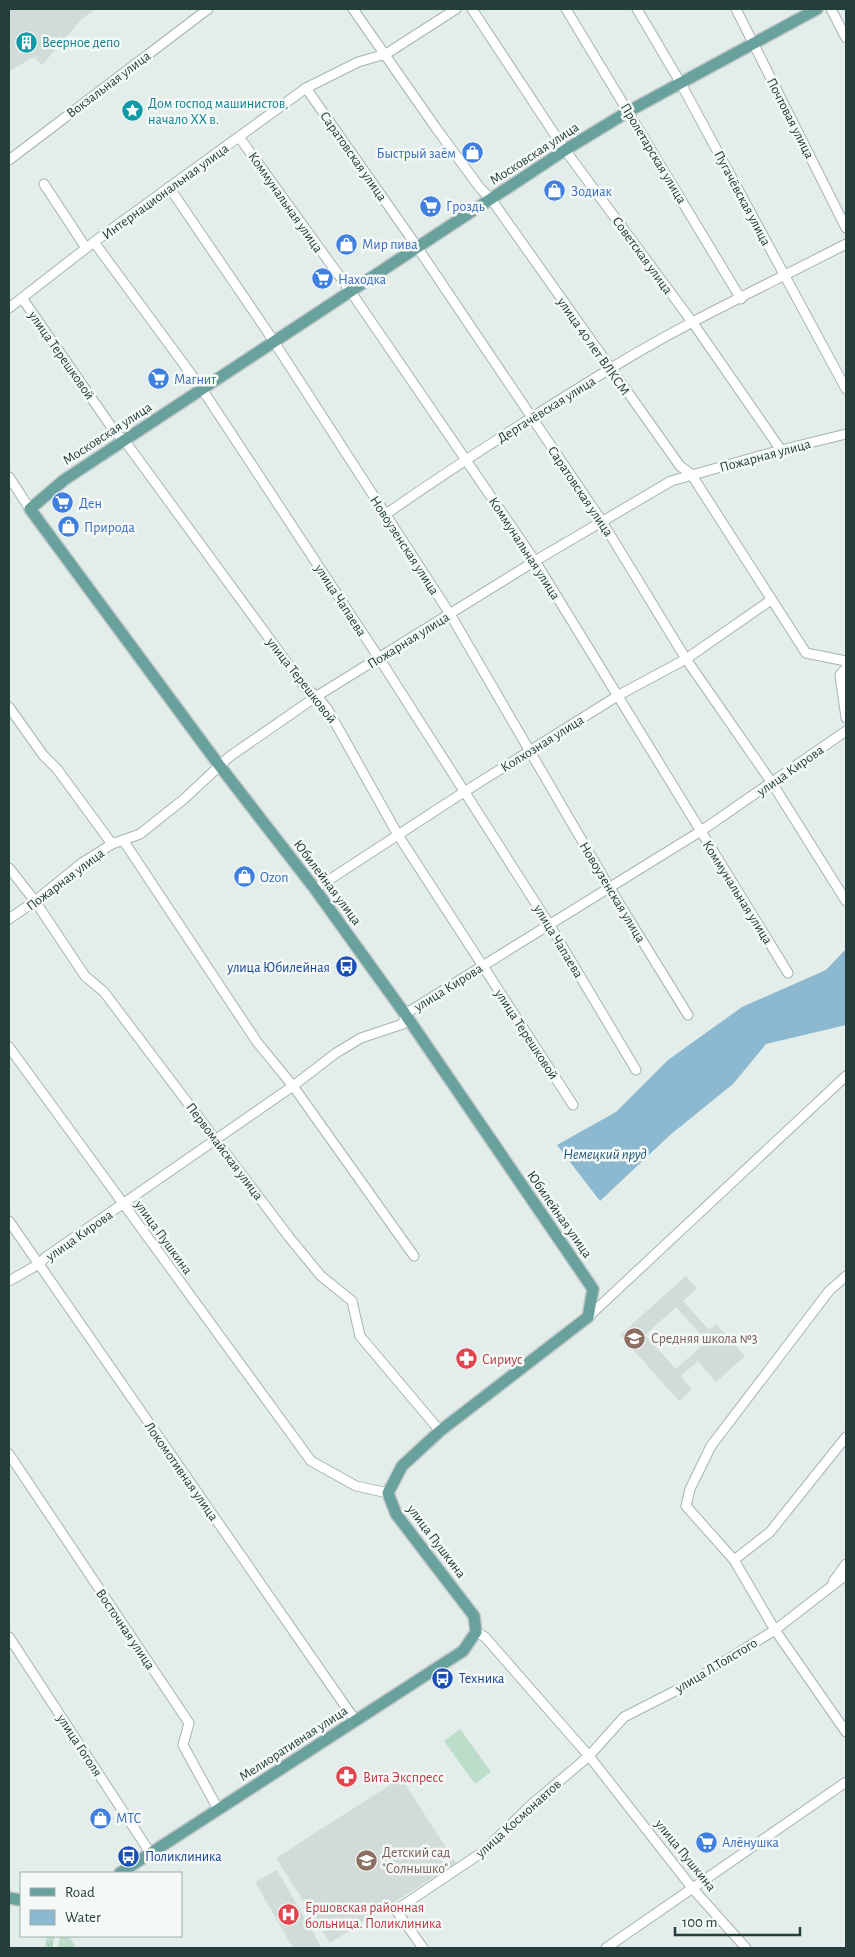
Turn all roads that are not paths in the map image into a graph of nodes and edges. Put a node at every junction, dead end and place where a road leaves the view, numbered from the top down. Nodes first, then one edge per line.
1 (208, 9) edge
2 (353, 9) edge
3 (456, 9) edge
4 (472, 9) edge
5 (566, 9) edge
6 (637, 9) edge
7 (736, 9) edge
8 (817, 9) edge
9 (831, 9) edge
10 (846, 38) edge
11 (754, 43) junction
12 (386, 54) junction
13 (680, 82) junction
14 (306, 88) junction
15 (629, 110) junction
16 (239, 137) junction
17 (565, 150) junction
18 (9, 160) edge
19 (44, 184) dead end
20 (169, 187) junction
21 (491, 199) junction
22 (846, 228) edge
23 (94, 242) junction
24 (846, 244) edge
25 (86, 248) junction
26 (417, 249) junction
27 (784, 276) junction
28 (351, 292) junction
29 (22, 298) junction
30 (741, 299) junction
31 (9, 308) edge
32 (693, 323) junction
33 (273, 342) junction
34 (609, 369) junction
35 (202, 389) junction
36 (846, 389) edge
37 (532, 419) junction
38 (846, 434) edge
39 (124, 440) junction
40 (781, 450) junction
41 (466, 458) junction
42 (691, 474) junction
43 (9, 478) edge
44 (30, 509) junction
45 (386, 514) junction
46 (602, 523) junction
47 (535, 561) junction
48 (771, 600) junction
49 (450, 614) junction
50 (379, 658) junction
51 (686, 658) junction
52 (846, 661) edge
53 (846, 668) edge
54 (618, 695) junction
55 (317, 696) junction
56 (9, 707) edge
57 (846, 718) edge
58 (846, 731) edge
59 (531, 750) junction
60 (220, 765) junction
61 (772, 783) junction
62 (464, 792) junction
63 (701, 831) junction
64 (398, 835) junction
65 (122, 840) junction
66 (112, 844) junction
67 (9, 868) edge
68 (315, 888) junction
69 (609, 888) junction
70 (35, 901) junction
71 (846, 901) edge
72 (9, 920) edge
73 (549, 924) junction
74 (483, 966) junction
75 (788, 973) dead end
76 (405, 1014) junction
77 (688, 1015) dead end
78 (9, 1047) edge
79 (636, 1070) dead end
80 (846, 1076) edge
81 (293, 1086) junction
82 (573, 1105) dead end
83 (217, 1139) junction
84 (122, 1204) junction
85 (9, 1221) edge
86 (414, 1256) dead end
87 (39, 1264) junction
88 (846, 1276) edge
89 (9, 1281) edge
90 (588, 1318) junction
91 (440, 1431) junction
92 (846, 1437) edge
93 (9, 1454) edge
94 (388, 1494) junction
95 (734, 1560) junction
96 (846, 1564) edge
97 (846, 1575) edge
98 (826, 1591) junction
99 (775, 1630) junction
100 (476, 1632) junction
101 (9, 1637) edge
102 (355, 1720) junction
103 (846, 1732) edge
104 (589, 1756) junction
105 (846, 1782) edge
106 (218, 1809) junction
107 (151, 1854) junction
108 (122, 1872) edge
109 (693, 1888) junction
110 (423, 1948) edge
111 (606, 1948) edge
112 (746, 1948) edge

1 - 18 street, Вокзальная улица
2 - 12 street, улица 40 лет ВЛКСМ
3 - 12 street, Интернациональная улица
4 - 17 street, Советская улица
5 - 15 street, Пролетарская улица
6 - 13 street, Пугачёвская улица
7 - 11 street, Почтовая улица
8 - 11 main road, Московская улица
9 - 10 street
11 - 13 main road, Московская улица
11 - 22 street, Почтовая улица
12 - 14 street, Интернациональная улица
12 - 21 street, улица 40 лет ВЛКСМ
13 - 15 main road, Московская улица
13 - 27 street, Пугачёвская улица
14 - 16 street, Интернациональная улица
14 - 26 street, Саратовская улица
15 - 17 main road, Московская улица
15 - 30 street, Пролетарская улица
16 - 20 street, Интернациональная улица
16 - 28 street, Коммунальная улица
17 - 21 main road, Московская улица
17 - 32 street, Советская улица
19 - 25 street
20 - 23 street, Интернациональная улица
20 - 33 street, Новоузенская улица
21 - 26 main road, Московская улица
21 - 34 street, улица 40 лет ВЛКСМ
23 - 25 street, Интернациональная улица
23 - 35 street, улица Чапаева
24 - 27 street, Дергачёвская улица
25 - 29 street, Интернациональная улица
26 - 28 main road, Московская улица
26 - 37 street, Саратовская улица
27 - 30 street, Дергачёвская улица
27 - 36 street, Пугачёвская улица
28 - 33 main road, Московская улица
28 - 41 street, Коммунальная улица
29 - 31 street, Интернациональная улица
29 - 39 street, улица Терешковой
30 - 32 street, Дергачёвская улица
32 - 34 street, Дергачёвская улица
32 - 40 street, Советская улица
33 - 35 main road, Московская улица
33 - 45 street, Новоузенская улица
34 - 37 street, Дергачёвская улица
34 - 42 street, улица 40 лет ВЛКСМ
35 - 39 main road, Московская улица
35 - 50 street, улица Чапаева
37 - 41 street, Дергачёвская улица
37 - 46 street, Саратовская улица
38 - 40 street, Пожарная улица
39 - 44 main road, Московская улица
39 - 55 street, улица Терешковой
40 - 42 street, Пожарная улица
41 - 45 street, Дергачёвская улица
41 - 47 street, Коммунальная улица
42 - 46 street, Пожарная улица
42 - 48 street, улица 40 лет ВЛКСМ
43 - 44 street, Юбилейная улица
44 - 60 main road, Юбилейная улица
45 - 49 street, Новоузенская улица
46 - 47 street, Пожарная улица
46 - 51 street, Саратовская улица
47 - 49 street, Пожарная улица
47 - 54 street, Коммунальная улица
48 - 51 street, Колхозная улица
48 - 52 street, улица 40 лет ВЛКСМ
49 - 50 street, Пожарная улица
49 - 59 street, Новоузенская улица
50 - 55 street, Пожарная улица
50 - 62 street, улица Чапаева
51 - 54 street, Колхозная улица
51 - 61 street, Саратовская улица
53 - 57 street
54 - 59 street, Колхозная улица
54 - 63 street, Коммунальная улица
55 - 60 street, Пожарная улица
55 - 64 street, улица Терешковой
56 - 66 street
58 - 61 street, улица Кирова
59 - 62 street, Колхозная улица
59 - 69 street, Новоузенская улица
60 - 65 street, Пожарная улица
60 - 68 main road, Юбилейная улица
61 - 63 street, улица Кирова
61 - 71 street, Саратовская улица
62 - 64 street, Колхозная улица
62 - 73 street, улица Чапаева
63 - 69 street, улица Кирова
63 - 75 street, Коммунальная улица
64 - 68 street, Колхозная улица
64 - 74 street, улица Терешковой
65 - 66 street, Пожарная улица
65 - 81 street
66 - 70 street, Пожарная улица
67 - 70 street, Первомайская улица
68 - 76 main road, Юбилейная улица
69 - 73 street, улица Кирова
69 - 77 street, Новоузенская улица
70 - 72 street, Пожарная улица
70 - 83 street, Первомайская улица
73 - 74 street, улица Кирова
73 - 79 street, улица Чапаева
74 - 76 street, улица Кирова
74 - 82 street, улица Терешковой
76 - 81 street, улица Кирова
76 - 90 main road, Юбилейная улица
78 - 84 street, улица Пушкина
80 - 90 street
81 - 83 street, улица Кирова
81 - 86 street
83 - 84 street, улица Кирова
83 - 91 street, Первомайская улица
84 - 87 street, улица Кирова
84 - 94 street, улица Пушкина
85 - 87 street, Локомотивная улица
87 - 89 street, улица Кирова
87 - 102 street, Локомотивная улица
88 - 95 street
90 - 91 main road
91 - 94 main road
92 - 95 street
93 - 106 street, Восточная улица
94 - 100 main road, улица Пушкина
95 - 99 street
96 - 98 street
97 - 98 street, улица Л.Толстого
98 - 99 street, улица Л.Толстого
99 - 103 street
99 - 104 street, улица Л.Толстого
100 - 102 main road, Мелиоративная улица
100 - 104 street, улица Пушкина
101 - 107 street, улица Гоголя
102 - 106 main road, Мелиоративная улица
104 - 109 street, улица Пушкина
104 - 110 street, улица Космонавтов
105 - 109 street
106 - 107 main road, Мелиоративная улица
107 - 108 main road, Мелиоративная улица
109 - 111 street
109 - 112 street, улица Пушкина

